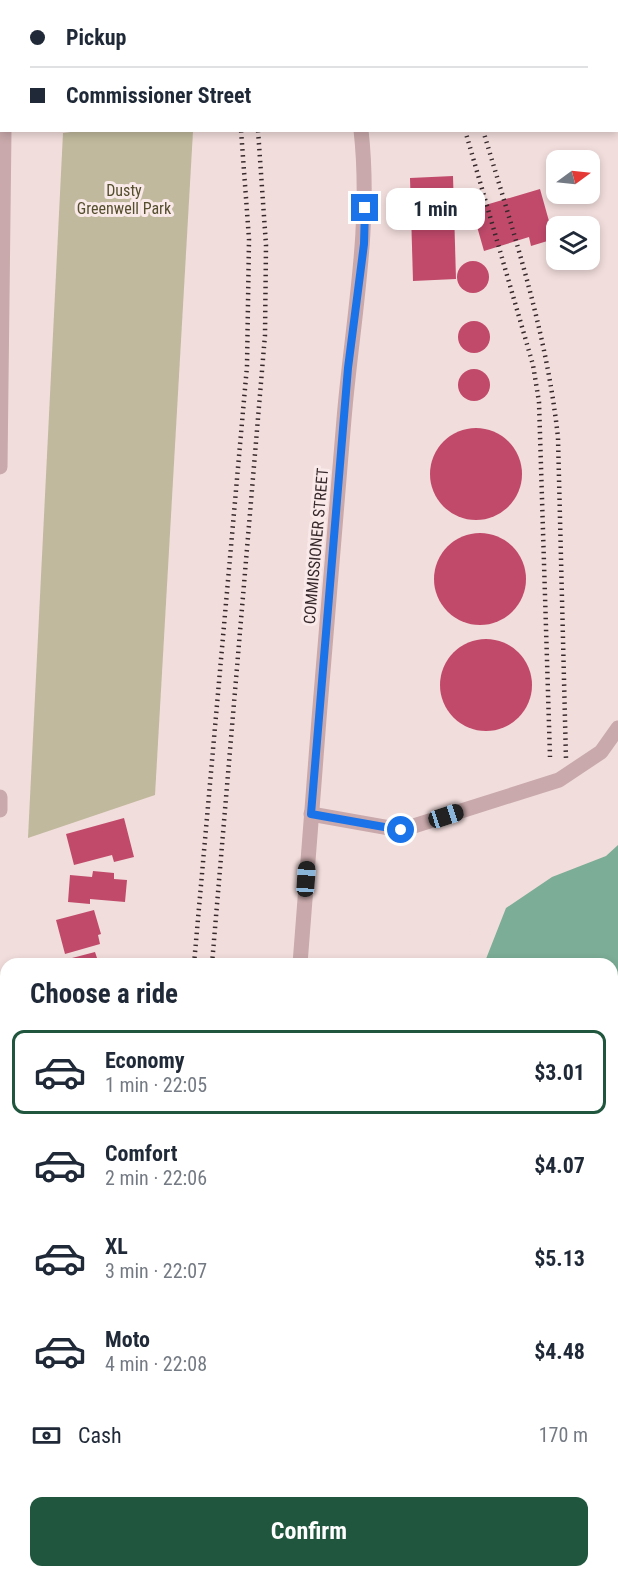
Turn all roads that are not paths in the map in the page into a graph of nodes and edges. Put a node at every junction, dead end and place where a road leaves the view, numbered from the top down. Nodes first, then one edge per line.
1 (4, 132) edge
2 (361, 132) edge
3 (0, 467) edge
4 (618, 728) edge
5 (0, 797) edge
6 (0, 810) edge
7 (311, 814) junction
8 (300, 958) edge

1 - 3 street
2 - 7 street, COMMISSIONER STREET
4 - 7 street
5 - 6 street
7 - 8 street, COMMISSIONER STREET

